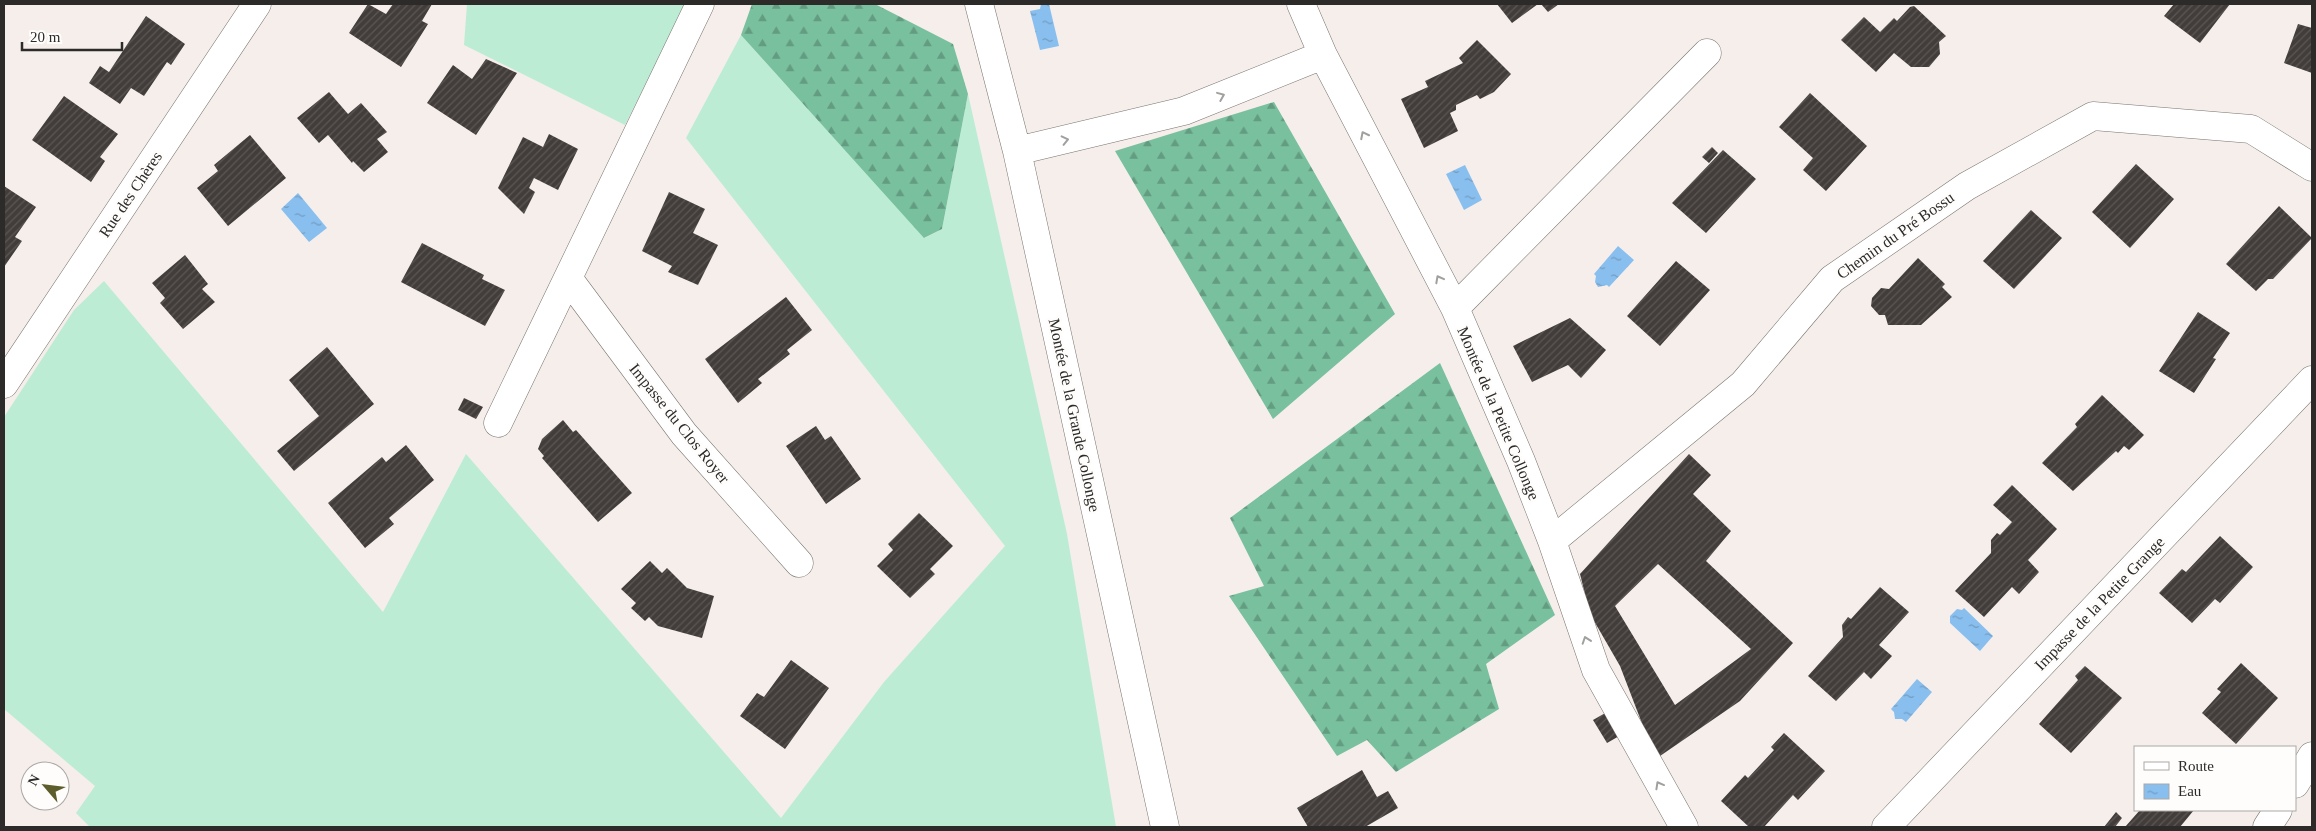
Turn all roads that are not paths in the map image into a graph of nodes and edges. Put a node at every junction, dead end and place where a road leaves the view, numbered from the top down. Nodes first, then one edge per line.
1 (257, 4) edge
2 (700, 4) edge
3 (979, 4) edge
4 (1301, 4) edge
5 (1707, 52) dead end
6 (1323, 55) junction
7 (1017, 151) junction
8 (2312, 167) edge
9 (568, 278) junction
10 (1455, 308) junction
11 (2312, 380) edge
12 (4, 384) edge
13 (498, 424) dead end
14 (1552, 541) junction
15 (799, 563) dead end
16 (2312, 756) edge
17 (2296, 782) edge
18 (2277, 811) edge
19 (1165, 827) edge
20 (1684, 827) edge
21 (1886, 827) edge
22 (2267, 827) edge

1 - 12 street, Rue des Chères
2 - 9 street
3 - 7 street, Montée de la Grande Collonge
4 - 6 street, Montée de la Petite Collonge
5 - 10 street
7 -> 6 street
10 -> 6 street, Montée de la Petite Collonge
7 - 19 street, Montée de la Grande Collonge
8 - 14 street, Chemin du Pré Bossu
9 - 13 street
9 - 15 street, Impasse du Clos Royer
10 - 14 street, Montée de la Petite Collonge
11 - 21 street, Impasse de la Petite Grange
20 -> 14 street, Montée de la Petite Collonge
16 - 17 street
18 - 22 street

